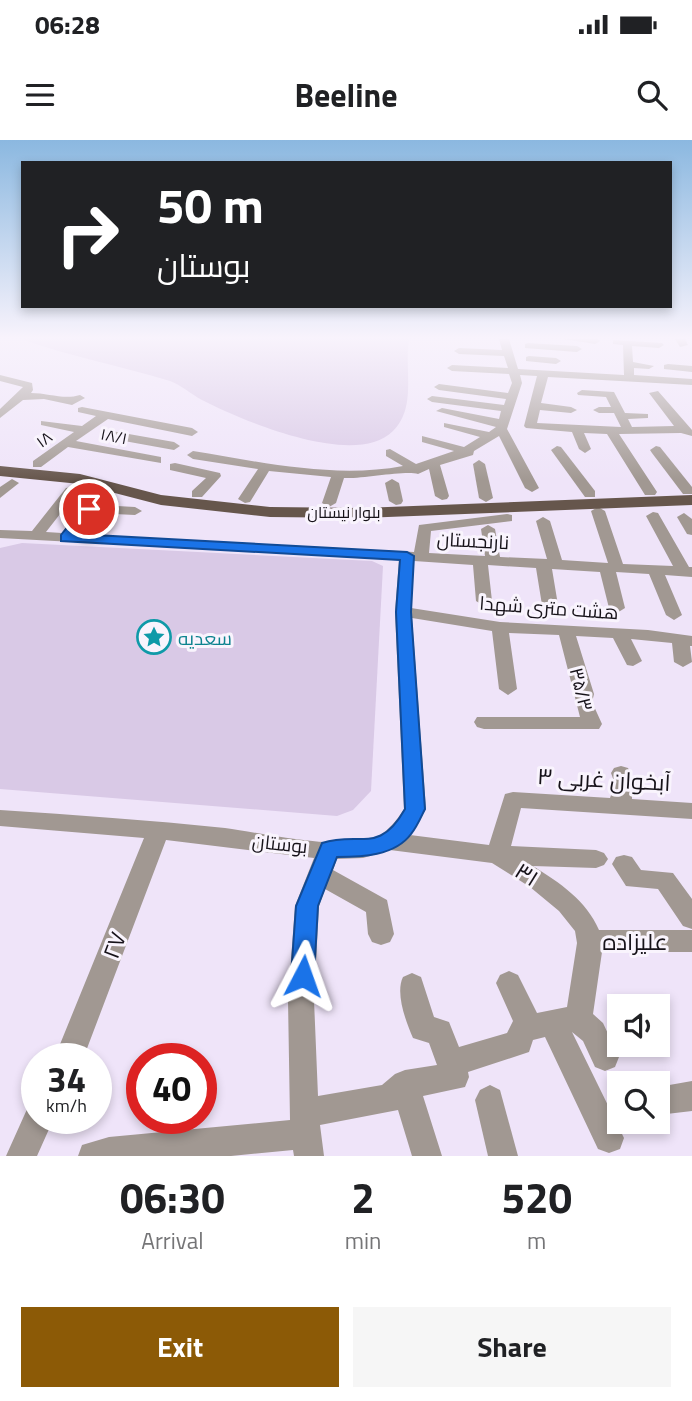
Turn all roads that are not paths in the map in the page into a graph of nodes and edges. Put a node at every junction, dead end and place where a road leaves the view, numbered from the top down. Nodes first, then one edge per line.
1 (13, 386) edge
2 (28, 386) edge
3 (34, 386) edge
4 (512, 386) edge
5 (540, 386) edge
6 (439, 387) dead end
7 (654, 393) dead end
8 (20, 397) junction
9 (513, 397) junction
10 (536, 401) junction
11 (0, 407) edge
12 (508, 409) junction
13 (82, 410) dead end
14 (598, 410) dead end
15 (0, 415) edge
16 (105, 415) junction
17 (644, 416) dead end
18 (125, 419) junction
19 (622, 419) junction
20 (590, 420) dead end
21 (45, 423) dead end
22 (448, 425) dead end
23 (498, 429) junction
24 (577, 429) junction
25 (85, 430) junction
26 (611, 430) junction
27 (192, 432) dead end
28 (688, 433) edge
29 (106, 434) junction
30 (426, 439) dead end
31 (65, 443) junction
32 (174, 446) dead end
33 (87, 447) junction
34 (585, 449) dead end
35 (557, 450) dead end
36 (656, 450) dead end
37 (469, 452) junction
38 (390, 453) dead end
39 (193, 455) dead end
40 (157, 460) dead end
41 (0, 462) edge
42 (37, 464) junction
43 (479, 464) dead end
44 (266, 466) junction
45 (434, 466) junction
46 (175, 467) dead end
47 (418, 470) junction
48 (339, 474) junction
49 (6, 477) edge
50 (392, 483) dead end
51 (532, 488) dead end
52 (689, 490) edge
53 (71, 491) dead end
54 (650, 492) junction
55 (0, 494) edge
56 (197, 494) junction
57 (590, 494) junction
58 (99, 496) dead end
59 (443, 496) dead end
60 (486, 498) junction
61 (245, 499) junction
62 (396, 501) junction
63 (329, 503) junction
64 (89, 509) junction
65 (135, 511) dead end
66 (598, 511) dead end
67 (653, 516) dead end
68 (684, 517) dead end
69 (507, 518) dead end
70 (543, 521) dead end
71 (488, 529) dead end
72 (692, 531) edge
73 (0, 534) edge
74 (36, 536) junction
75 (66, 538) junction
76 (414, 556) junction
77 (486, 560) junction
78 (549, 564) junction
79 (612, 567) junction
80 (655, 570) junction
81 (687, 572) edge
82 (484, 601) dead end
83 (550, 605) dead end
84 (617, 608) dead end
85 (403, 612) junction
86 (674, 615) dead end
87 (500, 626) junction
88 (566, 631) junction
89 (620, 634) junction
90 (686, 640) edge
91 (633, 661) dead end
92 (683, 662) dead end
93 (508, 689) dead end
94 (484, 722) dead end
95 (621, 773) dead end
96 (513, 800) joint
97 (621, 807) junction
98 (692, 811) edge
99 (0, 818) edge
100 (158, 830) junction
101 (389, 841) junction
102 (329, 849) junction
103 (496, 855) junction
104 (596, 859) dead end
105 (624, 863) dead end
106 (319, 874) junction
107 (692, 919) edge
108 (381, 934) dead end
109 (590, 941) junction
110 (692, 941) edge
111 (509, 982) dead end
112 (412, 985) dead end
113 (553, 1022) junction
114 (76, 1043) edge
115 (605, 1057) dead end
116 (453, 1070) junction
117 (405, 1084) junction
118 (692, 1096) edge
119 (670, 1099) edge
120 (490, 1100) dead end
121 (31, 1134) edge
122 (306, 1134) edge
123 (609, 1138) dead end
124 (104, 1155) edge
125 (20, 1156) edge
126 (427, 1156) edge
127 (503, 1156) edge

1 - 11 street
2 - 8 street
3 - 8 street
4 - 9 street
5 - 10 street
6 - 9 street
7 - 28 street
8 - 15 street
9 - 12 street
10 - 19 street
10 - 24 street
12 - 23 street
12 - 23 street
13 - 16 street
14 - 19 street
16 - 18 street
16 - 25 street, ۱۸
17 - 19 street
18 - 27 street
18 - 29 street
19 - 20 street
19 - 26 street
19 - 28 street
21 - 25 street
22 - 23 street
23 - 37 street
23 - 51 street
24 - 26 street
24 - 34 street
25 - 31 street, ۱۸
26 - 54 street
29 - 32 street
29 - 33 street
30 - 37 street
31 - 33 street, ۱۸/۱
31 - 42 street, ۱۸
33 - 40 street, ۱۸/۱
35 - 57 street
36 - 52 street
37 - 45 street
38 - 47 street
39 - 44 street
41 - 42 main road, بلوار نیستان
42 - 56 main road, بلوار نیستان
43 - 60 street
44 - 48 street
44 - 61 street
45 - 47 street
45 - 59 street
46 - 56 street
47 - 48 street
48 - 63 street
49 - 52 main road, بلوار نیستان
49 - 55 street
50 - 62 street
52 - 54 main road, بلوار نیستان
53 - 74 street
54 - 57 main road, بلوار نیستان
56 - 61 main road, بلوار نیستان
57 - 60 main road, بلوار نیستان
58 - 64 street
60 - 62 main road, بلوار نیستان
61 - 63 main road, بلوار نیستان
62 - 63 main road, بلوار نیستان
64 - 65 street
64 - 75 street
66 - 79 street
67 - 81 street
68 - 72 street
69 - 76 street
70 - 78 street
71 - 77 street
73 - 74 street, نارنجستان
74 - 75 street, نارنجستان
75 - 76 street, نارنجستان
76 - 77 street, نارنجستان
76 - 85 street
77 - 78 street, نارنجستان
77 - 82 street
78 - 79 street, نارنجستان
78 - 83 street
79 - 80 street, نارنجستان
79 - 84 street
80 - 81 street, نارنجستان
80 - 86 street
85 - 87 street, هشت متری شهدا
85 - 101 street
87 - 88 street, هشت متری شهدا
87 - 93 street
88 - 89 street, هشت متری شهدا
88 - 94 street, ۳۵/۳
89 - 90 street, هشت متری شهدا
89 - 91 street
90 - 92 street
95 - 97 street
96 - 97 street, آبخوان غربی ۳
96 - 103 street, ۳۱
97 - 98 street, آبخوان غربی ۳
99 - 100 street, بوستان
100 - 102 street, بوستان
100 - 114 street, ۲۷
101 - 102 street, بوستان
101 - 103 street
102 - 106 street
103 - 104 street
103 - 109 street, ۳۱
105 - 107 street
106 - 108 street
106 - 122 street
109 - 110 street, علیزاده
109 - 113 street, علیزاده
111 - 113 street
112 - 116 street
113 - 115 street
113 - 116 street
113 - 123 street
116 - 117 street
117 - 122 street
117 - 126 street
118 - 119 street
120 - 127 street
121 - 125 street
122 - 124 street

